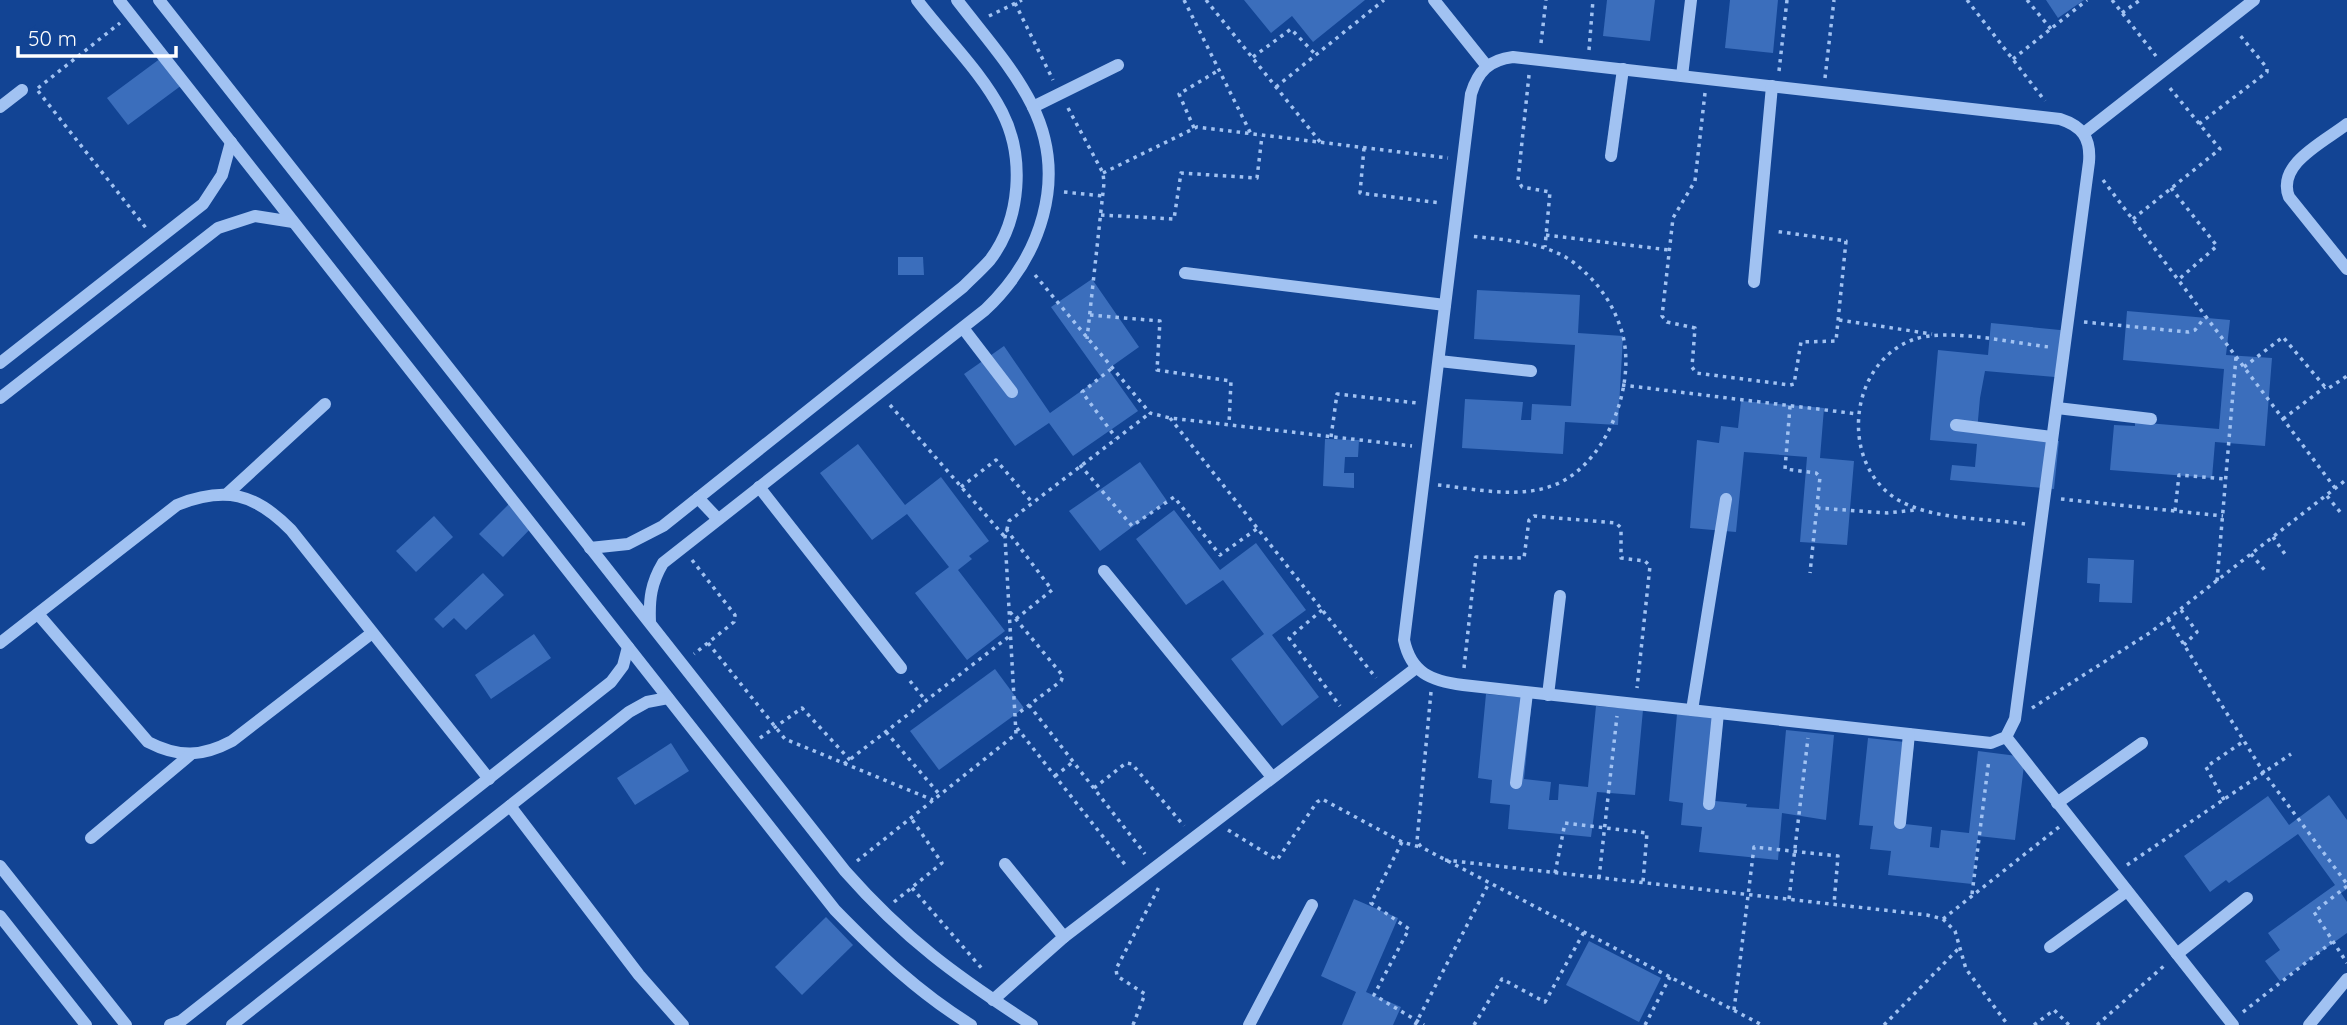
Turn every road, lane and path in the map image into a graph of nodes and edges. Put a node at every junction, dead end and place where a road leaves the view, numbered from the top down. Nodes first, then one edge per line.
1 (119, 0) edge
2 (159, 0) edge
3 (917, 0) edge
4 (957, 0) edge
5 (1022, 0) edge
6 (1184, 0) edge
7 (1206, 0) edge
8 (1384, 0) edge
9 (1434, 0) edge
10 (1546, 0) edge
11 (1593, 0) edge
12 (1691, 0) edge
13 (1787, 0) edge
14 (1834, 0) edge
15 (1967, 0) edge
16 (2027, 0) edge
17 (2088, 0) edge
18 (2112, 0) edge
19 (2140, 0) edge
20 (2254, 0) edge
21 (1015, 3) junction
22 (2122, 13) junction
23 (131, 15) junction
24 (2228, 21) junction
25 (975, 23) junction
26 (2051, 29) junction
27 (1316, 55) junction
28 (1252, 57) junction
29 (1535, 59) junction
30 (2013, 60) junction
31 (1118, 65) dead end
32 (1486, 65) junction
33 (1588, 65) junction
34 (1623, 69) junction
35 (1219, 70) junction
36 (2162, 72) junction
37 (1682, 76) junction
38 (1775, 86) junction
39 (1276, 87) junction
40 (36, 89) junction
41 (22, 90) joint
42 (1823, 92) junction
43 (1060, 94) junction
44 (0, 107) edge
45 (1033, 107) junction
46 (2060, 119) junction
47 (2199, 124) junction
48 (2347, 124) edge
49 (1194, 128) junction
50 (2084, 133) junction
51 (1251, 134) junction
52 (1262, 136) junction
53 (230, 142) junction
54 (1321, 143) junction
55 (1364, 148) junction
56 (1611, 156) dead end
57 (1464, 159) junction
58 (2089, 162) junction
59 (1102, 173) junction
60 (2171, 188) junction
61 (1048, 191) junction
62 (1103, 197) junction
63 (1458, 205) junction
64 (1101, 215) junction
65 (2133, 219) junction
66 (293, 222) junction
67 (1454, 234) junction
68 (1546, 235) junction
69 (156, 241) junction
70 (1545, 248) junction
71 (1669, 250) dead end
72 (1026, 263) junction
73 (2347, 269) edge
74 (1185, 273) dead end
75 (2178, 280) junction
76 (1754, 282) dead end
77 (1446, 304) junction
78 (1090, 315) junction
79 (2206, 316) junction
80 (1839, 320) dead end
81 (2068, 320) junction
82 (962, 328) junction
83 (1934, 334) junction
84 (1087, 339) junction
85 (2064, 349) junction
86 (2236, 357) junction
87 (1438, 361) junction
88 (0, 363) edge
89 (2244, 367) junction
90 (1111, 369) junction
91 (1531, 371) dead end
92 (2347, 376) edge
93 (1622, 385) junction
94 (2325, 387) junction
95 (1012, 392) dead end
96 (879, 393) junction
97 (0, 398) edge
98 (325, 404) dead end
99 (1433, 405) junction
100 (1790, 406) junction
101 (2057, 408) junction
102 (1150, 413) junction
103 (1858, 414) junction
104 (1170, 418) junction
105 (2151, 419) dead end
106 (2283, 419) junction
107 (1229, 424) junction
108 (1956, 425) dead end
109 (1331, 437) junction
110 (2052, 437) junction
111 (1116, 438) junction
112 (1428, 448) junction
113 (1080, 465) junction
114 (2347, 479) edge
115 (2226, 480) junction
116 (1423, 483) junction
117 (759, 487) junction
118 (961, 487) junction
119 (2335, 488) junction
120 (227, 494) junction
121 (2326, 495) junction
122 (2045, 497) junction
123 (698, 498) junction
124 (1726, 499) dead end
125 (1031, 501) junction
126 (1817, 508) junction
127 (1918, 510) junction
128 (2175, 511) junction
129 (2341, 513) dead end
130 (2223, 516) junction
131 (718, 519) junction
132 (2040, 526) junction
133 (1258, 528) junction
134 (1006, 529) junction
135 (1005, 537) junction
136 (2273, 537) junction
137 (590, 548) junction
138 (681, 548) junction
139 (2251, 554) junction
140 (2287, 556) dead end
141 (1104, 571) dead end
142 (1810, 573) dead end
143 (2267, 573) dead end
144 (2217, 581) junction
145 (1560, 596) dead end
146 (1322, 610) junction
147 (2180, 610) junction
148 (1010, 612) junction
149 (38, 614) junction
150 (1016, 619) junction
151 (2168, 619) junction
152 (650, 622) junction
153 (372, 633) junction
154 (1011, 635) junction
155 (0, 643) edge
156 (708, 643) junction
157 (2183, 645) junction
158 (628, 647) junction
159 (682, 664) junction
160 (901, 668) joint
161 (1416, 668) junction
162 (1432, 680) junction
163 (1386, 691) junction
164 (1527, 692) junction
165 (1548, 695) junction
166 (668, 698) junction
167 (926, 701) junction
168 (1619, 702) junction
169 (1029, 705) junction
170 (1692, 710) junction
171 (1718, 713) junction
172 (1016, 715) junction
173 (1349, 719) junction
174 (2015, 719) junction
175 (1810, 723) junction
176 (774, 727) junction
177 (1017, 728) junction
178 (886, 732) junction
179 (1909, 734) junction
180 (2006, 737) junction
181 (2244, 741) junction
182 (1991, 743) junction
183 (2142, 743) dead end
184 (747, 748) junction
185 (2291, 754) dead end
186 (190, 755) junction
187 (850, 760) junction
188 (1073, 762) junction
189 (844, 764) junction
190 (2264, 773) junction
191 (1055, 776) junction
192 (1272, 777) junction
193 (489, 779) junction
194 (1516, 783) dead end
195 (1094, 788) junction
196 (940, 795) junction
197 (933, 800) junction
198 (2224, 800) junction
199 (2057, 803) junction
200 (1709, 804) dead end
201 (510, 806) junction
202 (911, 818) junction
203 (2069, 818) junction
204 (1215, 821) junction
205 (1900, 823) dead end
206 (1605, 827) junction
207 (1194, 837) junction
208 (92, 838) dead end
209 (1402, 842) junction
210 (1421, 847) junction
211 (1795, 850) junction
212 (1445, 860) junction
213 (1005, 864) dead end
214 (0, 866) edge
215 (1155, 866) junction
216 (845, 871) junction
217 (1555, 873) junction
218 (2114, 874) junction
219 (1599, 878) junction
220 (1137, 880) junction
221 (1489, 883) junction
222 (1643, 883) junction
223 (1160, 884) dead end
224 (2347, 885) edge
225 (912, 888) junction
226 (2127, 891) junction
227 (1747, 894) junction
228 (1972, 896) junction
229 (2247, 898) dead end
230 (1789, 899) junction
231 (1834, 904) junction
232 (1312, 905) dead end
233 (881, 912) junction
234 (0, 916) edge
235 (1943, 919) junction
236 (1584, 932) junction
237 (1064, 937) junction
238 (2332, 942) junction
239 (1960, 947) junction
240 (2050, 947) dead end
241 (2177, 954) junction
242 (2347, 963) edge
243 (1670, 977) junction
244 (2347, 979) edge
245 (997, 996) junction
246 (1734, 1010) junction
247 (1416, 1023) edge
248 (1755, 1023) edge
249 (2232, 1023) edge
250 (86, 1025) edge
251 (126, 1025) edge
252 (170, 1025) edge
253 (232, 1025) edge
254 (683, 1025) edge
255 (971, 1025) edge
256 (1032, 1025) edge
257 (1133, 1025) edge
258 (1250, 1025) edge
259 (1424, 1025) edge
260 (1475, 1025) edge
261 (1645, 1025) edge
262 (1762, 1025) edge
263 (1884, 1025) edge
264 (2008, 1025) edge
265 (2034, 1025) edge
266 (2068, 1025) edge
267 (2098, 1025) edge
268 (2309, 1025) edge

1 - 23 street
2 - 137 street
3 - 123 street
4 - 25 street
5 - 21 path
6 - 35 path
7 - 28 path
8 - 27 path
9 - 32 street
10 - 29 path
11 - 33 path
12 - 37 street
13 - 38 path
14 - 42 path
15 - 30 path
16 - 26 path
17 - 26 path
18 - 22 path
19 - 22 path
20 - 24 street
21 - 25 path
21 - 43 path
22 - 36 path
23 - 40 path
23 - 53 street
24 - 36 street
24 - 47 path
25 - 45 street
26 - 30 path
27 - 28 path
27 - 39 path
28 - 39 path
29 - 32 street
29 - 33 street
29 - 68 path
30 - 46 path
31 - 43 street
32 - 57 street
33 - 34 street
34 - 37 street
34 - 56 street
35 - 49 path
35 - 51 path
36 - 47 path
36 - 50 street
37 - 38 street
38 - 42 street
38 - 76 street
39 - 54 path
40 - 41 path
40 - 69 path
41 - 44 street
42 - 46 street
43 - 45 street
43 - 59 path
45 - 61 street
46 - 50 street
47 - 60 path
48 - 73 street
49 - 51 path
49 - 59 path
50 - 58 street
51 - 52 path
52 - 54 path
52 - 64 path
53 - 66 street
53 - 69 street
54 - 55 path
55 - 57 path
55 - 63 path
57 - 63 street
58 - 65 path
58 - 81 street
59 - 62 path
60 - 65 path
60 - 75 path
61 - 62 path
61 - 72 street
62 - 64 path
63 - 67 street
64 - 78 path
65 - 75 path
66 - 97 street
66 - 158 street
67 - 70 path
67 - 77 street
68 - 70 path
68 - 71 path
69 - 88 street
70 - 93 path
72 - 82 street
72 - 84 path
74 - 77 street
75 - 79 path
77 - 87 street
78 - 84 path
78 - 107 path
79 - 81 path
79 - 86 path
80 - 83 path
81 - 85 street
82 - 95 street
82 - 96 street
83 - 85 path
83 - 103 path
84 - 90 path
85 - 101 street
86 - 89 path
86 - 115 path
87 - 91 street
87 - 99 street
89 - 94 path
89 - 106 path
90 - 102 path
90 - 111 path
92 - 94 path
93 - 100 path
93 - 116 path
94 - 106 path
96 - 117 street
96 - 118 path
98 - 120 street
99 - 109 path
99 - 112 street
100 - 103 path
100 - 126 path
101 - 105 street
101 - 110 street
102 - 104 path
102 - 111 path
103 - 127 path
104 - 107 path
104 - 133 path
106 - 119 path
107 - 109 path
108 - 110 street
109 - 112 path
110 - 122 street
111 - 113 path
112 - 116 street
113 - 125 path
113 - 133 path
114 - 119 path
115 - 128 path
115 - 130 path
116 - 161 street
117 - 131 street
117 - 160 street
118 - 125 path
118 - 135 path
119 - 121 path
120 - 149 street
120 - 153 street
121 - 129 path
121 - 136 path
122 - 128 path
122 - 132 street
123 - 131 street
123 - 137 street
124 - 170 street
125 - 134 path
126 - 127 path
126 - 142 path
127 - 132 path
128 - 130 path
130 - 144 path
131 - 138 street
132 - 174 street
133 - 146 path
134 - 135 path
134 - 150 path
135 - 148 path
136 - 139 path
136 - 140 path
137 - 152 street
138 - 152 street
138 - 156 path
139 - 143 path
139 - 144 path
141 - 192 street
144 - 147 path
145 - 165 street
146 - 163 path
146 - 173 path
147 - 151 path
147 - 157 path
148 - 150 path
148 - 154 path
149 - 155 street
149 - 186 street
150 - 169 path
151 - 157 path
151 - 174 path
152 - 159 street
153 - 186 street
153 - 193 street
154 - 167 path
154 - 172 path
156 - 159 path
156 - 176 path
157 - 181 path
158 - 166 street
158 - 193 street
159 - 184 street
160 - 167 path
161 - 162 street
161 - 163 street
162 - 164 street
162 - 210 path
163 - 173 street
164 - 165 street
164 - 194 street
165 - 168 street
166 - 201 street
166 - 255 street
167 - 178 path
168 - 170 street
168 - 206 path
169 - 172 path
169 - 188 path
170 - 171 street
171 - 175 street
171 - 200 street
172 - 177 path
173 - 192 street
174 - 180 street
175 - 179 street
175 - 211 path
176 - 184 path
176 - 187 path
176 - 189 path
177 - 191 path
177 - 196 path
178 - 187 path
178 - 196 path
179 - 182 street
179 - 205 street
180 - 182 street
180 - 199 street
181 - 190 path
181 - 198 path
182 - 228 path
183 - 199 street
184 - 216 street
185 - 190 path
186 - 208 street
187 - 189 path
188 - 191 path
188 - 195 path
189 - 197 path
190 - 198 path
190 - 224 path
191 - 220 path
192 - 204 street
193 - 252 street
195 - 207 path
195 - 215 path
196 - 197 path
197 - 202 path
198 - 218 path
199 - 203 street
201 - 253 street
201 - 254 street
202 - 216 path
202 - 225 path
203 - 218 street
203 - 228 path
204 - 207 street
204 - 209 path
206 - 217 path
206 - 219 path
206 - 222 path
207 - 215 street
209 - 210 path
209 - 247 path
210 - 212 path
211 - 227 path
211 - 230 path
211 - 231 path
212 - 217 path
212 - 221 path
213 - 237 street
214 - 251 street
215 - 220 street
216 - 233 street
217 - 219 path
218 - 226 street
219 - 222 path
220 - 237 street
221 - 236 path
221 - 247 path
222 - 227 path
223 - 257 path
224 - 238 path
225 - 233 path
225 - 245 path
226 - 240 street
226 - 241 street
227 - 230 path
227 - 246 path
228 - 235 path
229 - 241 street
230 - 231 path
231 - 235 path
232 - 258 street
233 - 245 street
234 - 250 street
235 - 239 path
236 - 243 path
236 - 260 path
237 - 245 street
238 - 242 path
238 - 249 path
239 - 263 path
239 - 264 path
241 - 249 street
241 - 267 path
243 - 246 path
243 - 261 path
244 - 268 street
245 - 256 street
246 - 248 path
247 - 259 path
248 - 262 path
265 - 266 path

